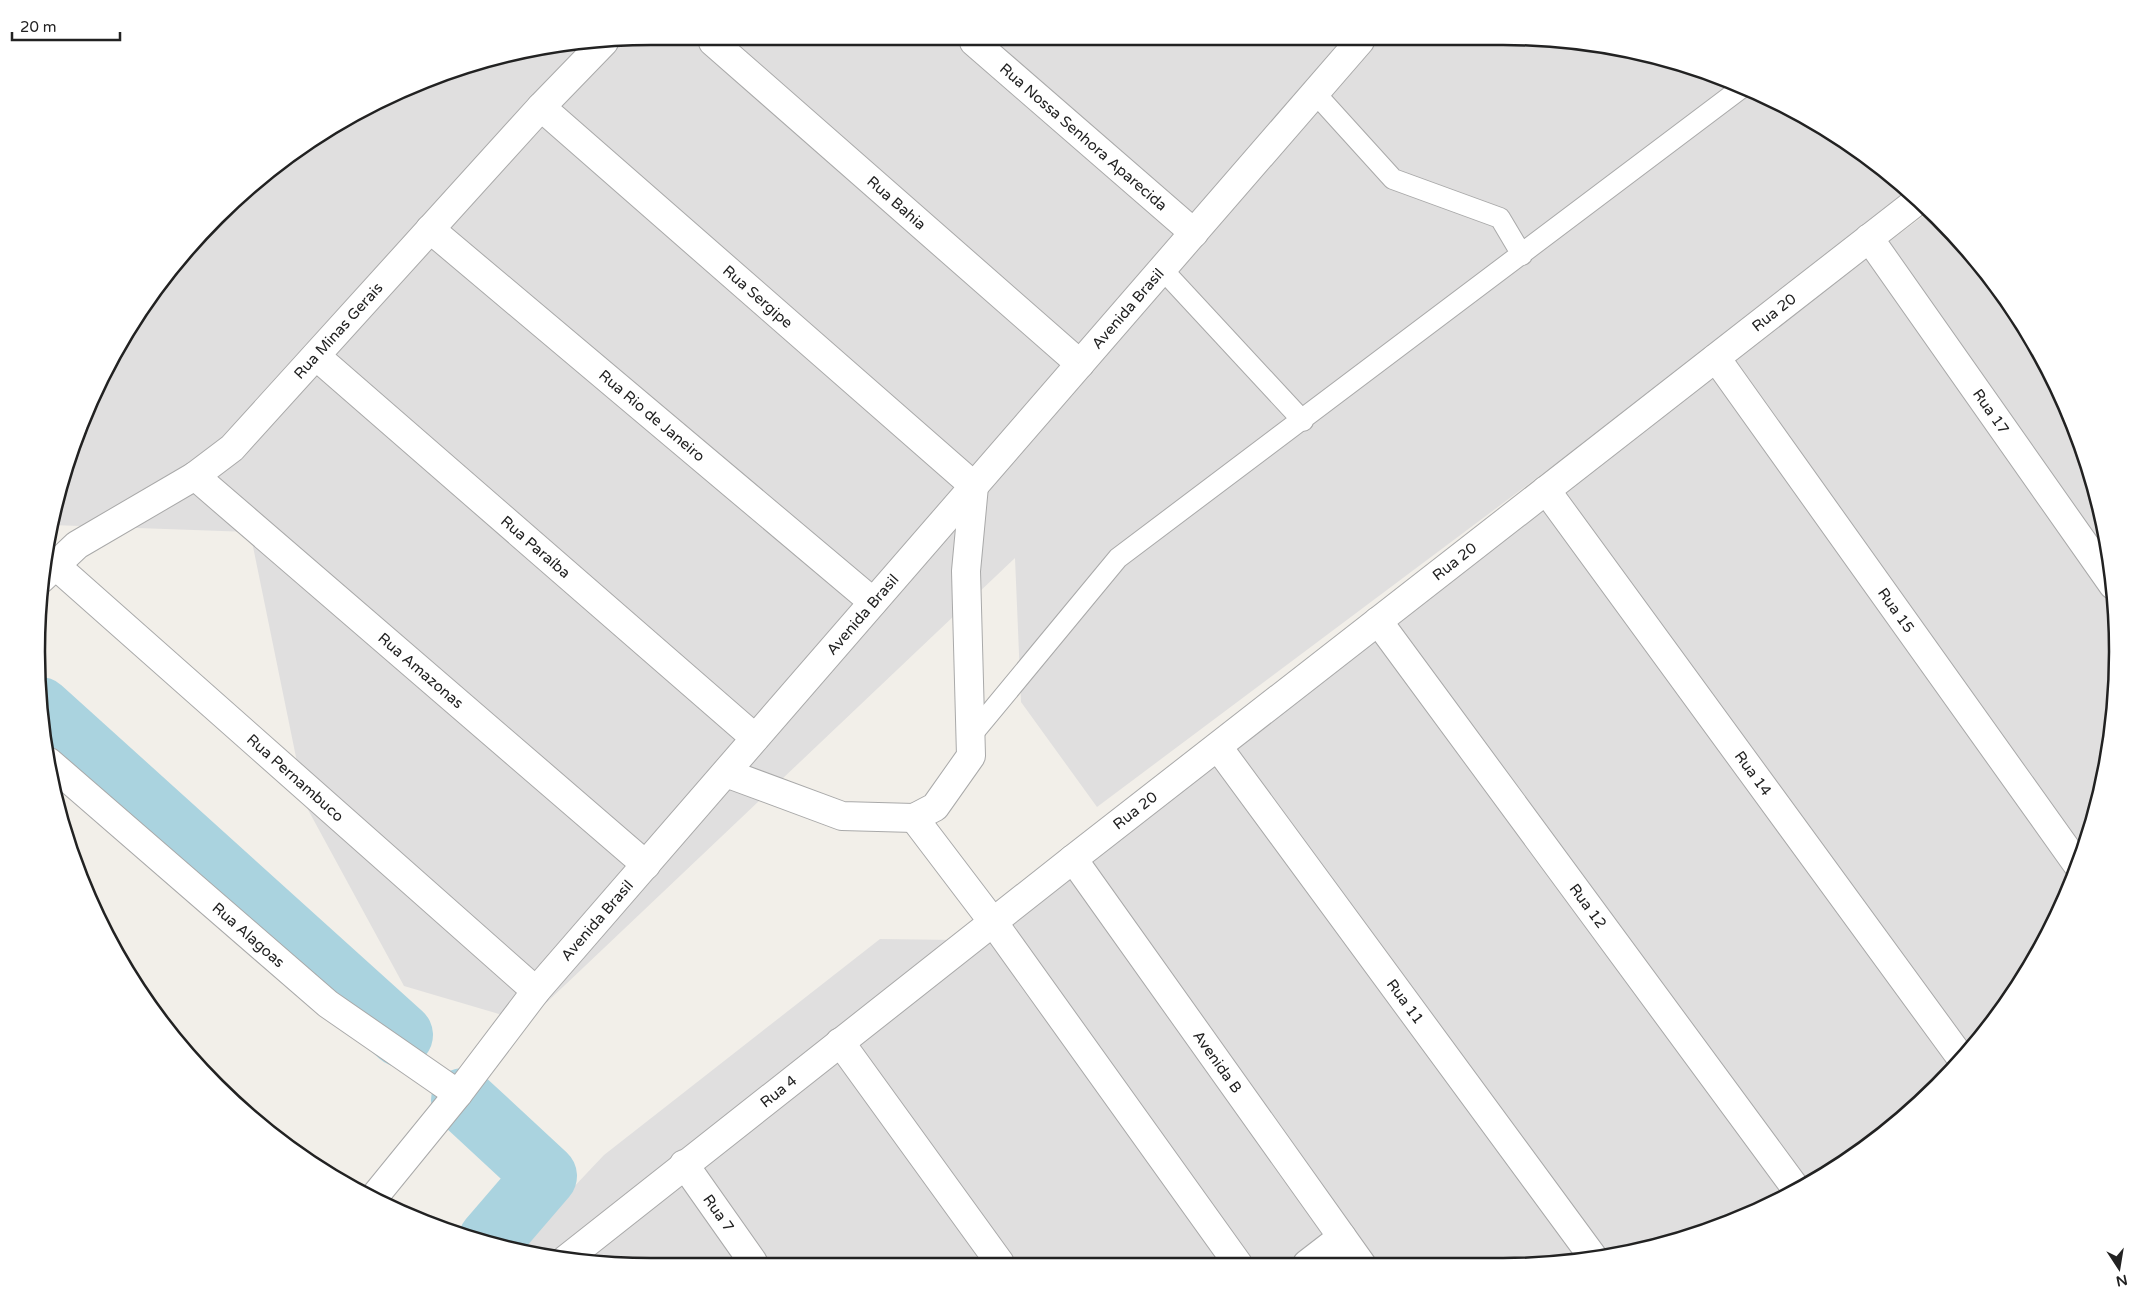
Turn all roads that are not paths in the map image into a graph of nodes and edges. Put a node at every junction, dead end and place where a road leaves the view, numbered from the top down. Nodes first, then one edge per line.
1 (716, 45) edge
2 (977, 45) edge
3 (1357, 45) edge
4 (599, 47) edge
5 (1737, 92) edge
6 (1315, 93) junction
7 (541, 107) junction
8 (1912, 205) edge
9 (430, 229) junction
10 (1194, 233) junction
11 (1869, 238) junction
12 (1522, 255) junction
13 (1162, 269) junction
14 (316, 356) junction
15 (1716, 358) junction
16 (1080, 364) junction
17 (1303, 421) junction
18 (195, 476) junction
19 (974, 486) junction
20 (1546, 490) junction
21 (50, 570) edge
22 (2104, 572) edge
23 (50, 574) edge
24 (873, 602) junction
25 (1378, 621) junction
26 (755, 738) junction
27 (970, 738) junction
28 (1218, 747) junction
29 (57, 769) edge
30 (726, 773) junction
31 (914, 818) junction
32 (2073, 858) edge
33 (1073, 859) junction
34 (646, 865) junction
35 (994, 922) junction
36 (536, 991) junction
37 (840, 1042) junction
38 (1956, 1053) edge
39 (458, 1094) junction
40 (684, 1164) junction
41 (1793, 1184) edge
42 (378, 1192) edge
43 (1342, 1237) junction
44 (1589, 1252) edge
45 (573, 1253) edge
46 (750, 1258) edge
47 (996, 1258) edge
48 (1234, 1258) edge
49 (1315, 1258) edge
50 (1357, 1258) edge

1 - 16 street, Rua Bahia
2 - 10 street, Rua Nossa Senhora Aparecida
3 - 6 street, Avenida Brasil
4 - 7 street, Rua Minas Gerais
5 - 12 lane
6 - 10 street, Avenida Brasil
6 - 12 lane
7 - 9 street, Rua Minas Gerais
7 - 19 street, Rua Sergipe
8 - 11 street, Rua 20
9 - 14 street, Rua Minas Gerais
9 - 24 street, Rua Rio de Janeiro
10 - 13 street, Avenida Brasil
11 - 15 street, Rua 20
11 - 22 street, Rua 17
12 - 17 lane
13 - 16 street, Avenida Brasil
13 - 17 lane
14 - 18 street, Rua Minas Gerais
14 - 26 street, Rua Paraíba
15 - 20 street, Rua 20
15 - 32 street, Rua 15
16 - 19 street, Avenida Brasil
17 - 27 lane
18 - 21 street, Rua Minas Gerais
18 - 34 street, Rua Amazonas
19 - 24 street, Avenida Brasil
19 - 27 street
20 - 25 street, Rua 20
20 - 38 street, Rua 14
23 - 36 street, Rua Pernambuco
24 - 26 street, Avenida Brasil
25 - 28 street, Rua 20
25 - 41 street, Rua 12
26 - 30 street, Avenida Brasil
27 - 31 street
28 - 33 street, Rua 20
28 - 44 street, Rua 11
29 - 39 street, Rua Alagoas
30 - 31 street
30 - 34 street, Avenida Brasil
31 - 35 street
33 - 35 street, Rua 20
33 - 43 street, Avenida B
34 - 36 street, Avenida Brasil
35 - 37 street, Rua 4
35 - 48 street
36 - 39 street, Avenida Brasil
37 - 40 street, Rua 4
37 - 47 street
39 - 42 street, Avenida Brasil
40 - 45 street, Rua 4
40 - 46 street, Rua 7
43 - 49 street
43 - 50 street, Avenida B

